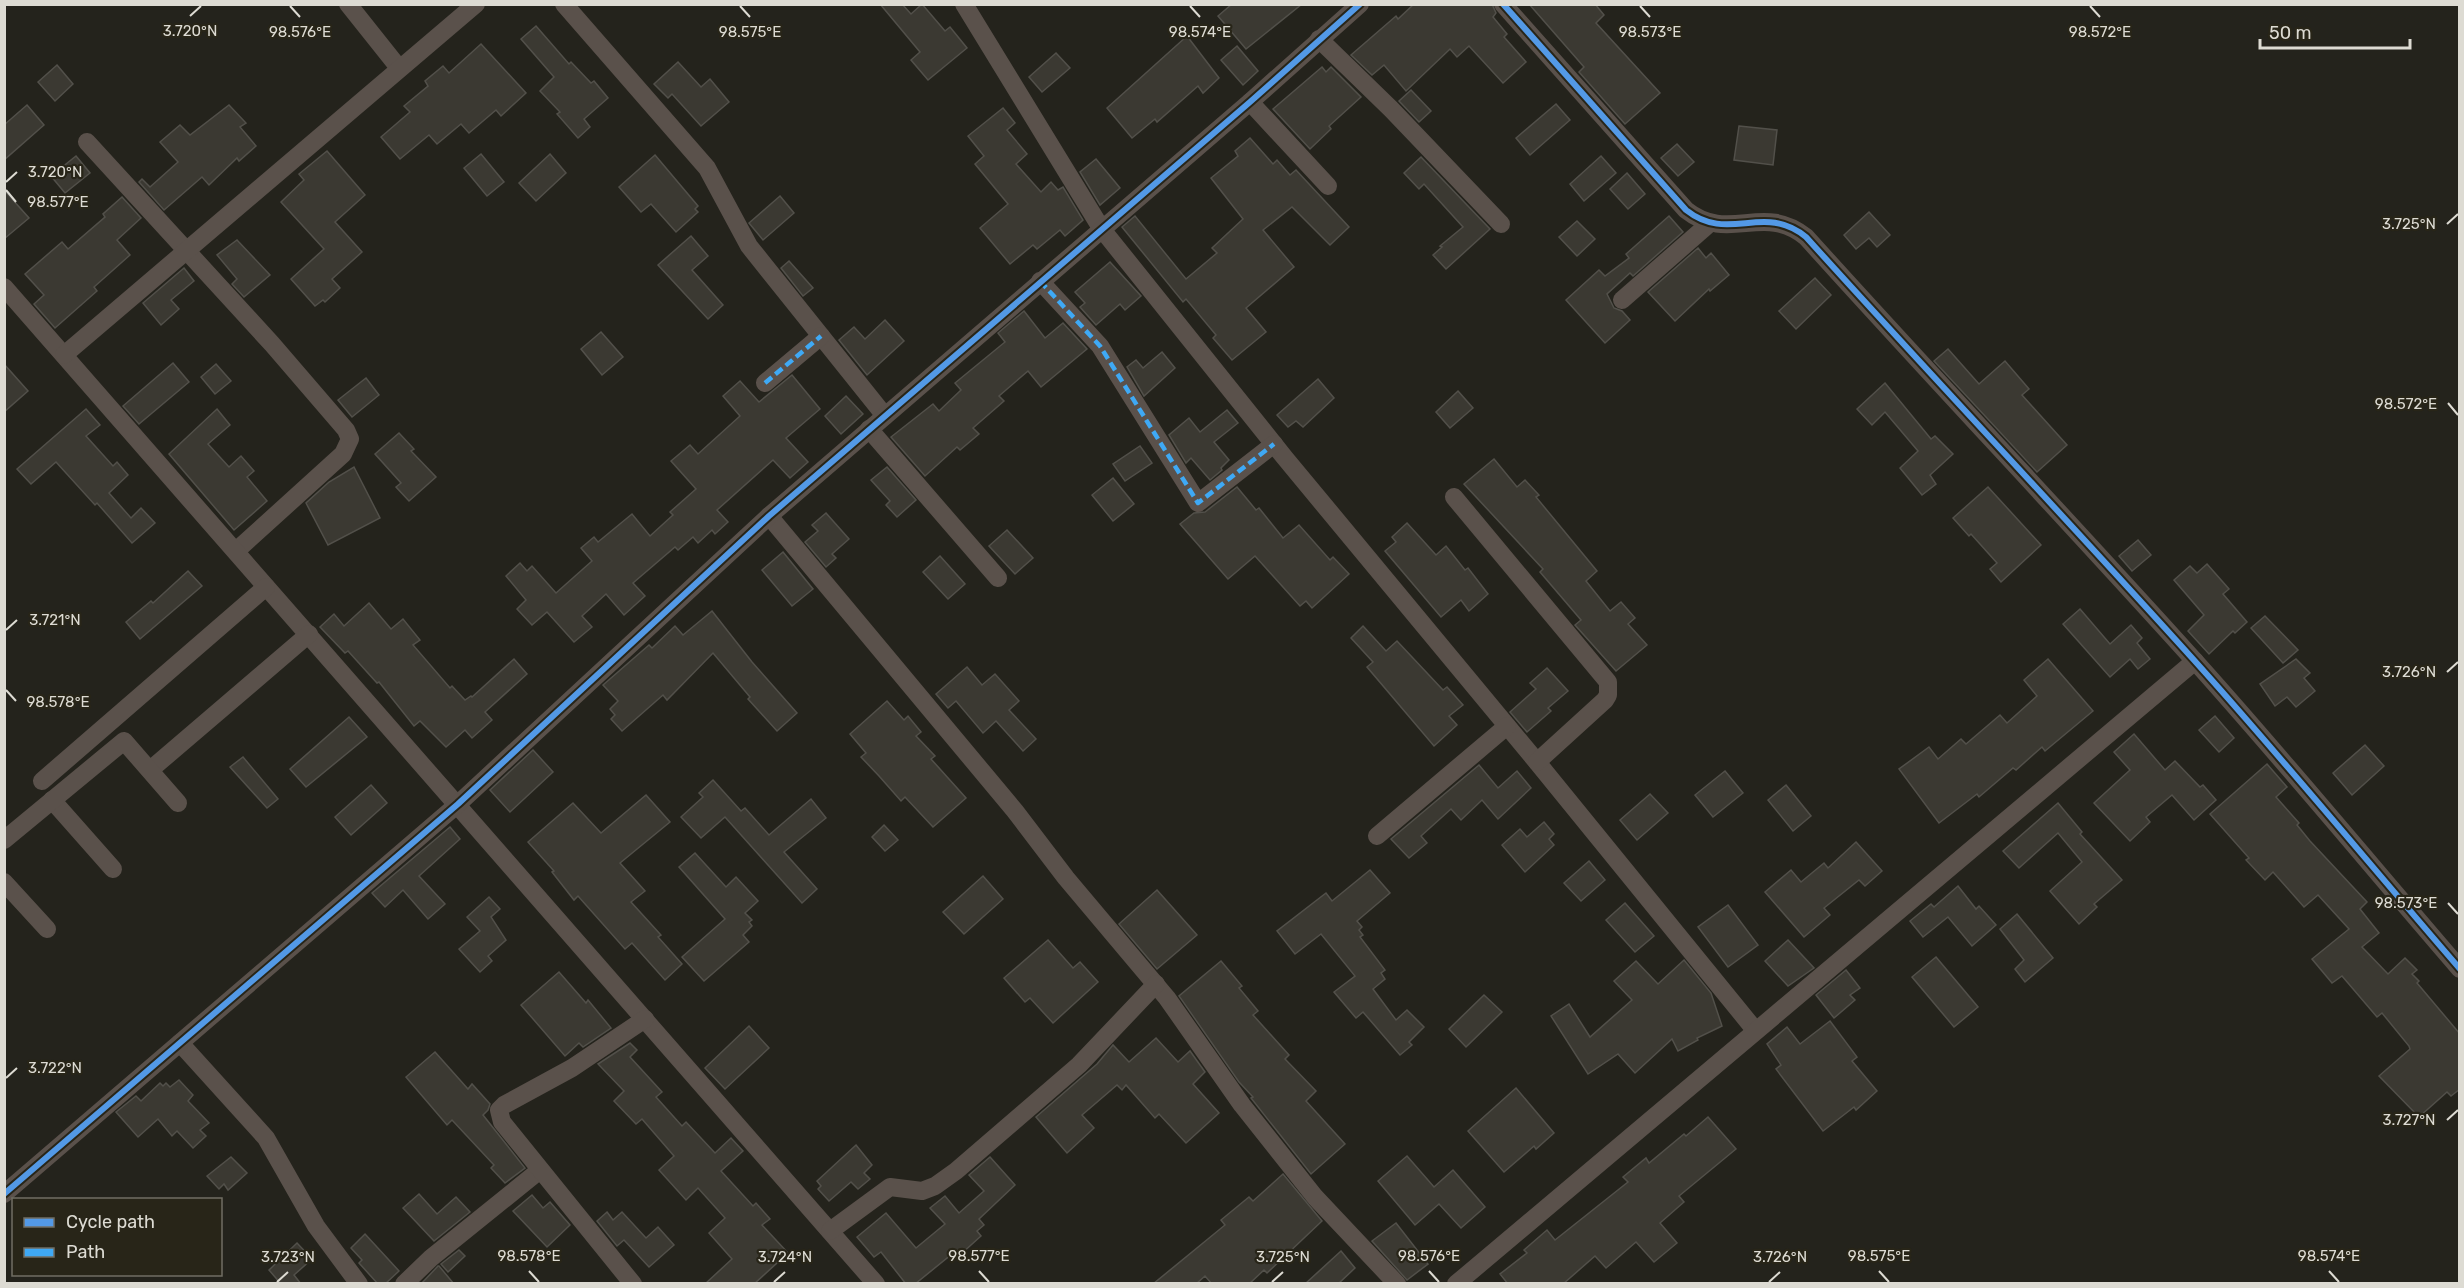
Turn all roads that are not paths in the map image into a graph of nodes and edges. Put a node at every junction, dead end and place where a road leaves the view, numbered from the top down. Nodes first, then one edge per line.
1 (348, 4) edge
2 (476, 4) edge
3 (564, 4) edge
4 (964, 4) edge
5 (1360, 4) edge
6 (1503, 4) edge
7 (1319, 39) junction
8 (399, 68) junction
9 (1250, 102) junction
10 (87, 142) dead end
11 (1328, 186) dead end
12 (1710, 223) junction
13 (1501, 224) dead end
14 (1101, 228) junction
15 (185, 250) junction
16 (1040, 281) junction
17 (7, 295) edge
18 (1622, 300) dead end
19 (821, 336) junction
20 (64, 355) junction
21 (765, 383) dead end
22 (885, 416) junction
23 (869, 429) junction
24 (1274, 444) junction
25 (1454, 497) dead end
26 (769, 516) junction
27 (236, 551) junction
28 (998, 578) dead end
29 (266, 587) junction
30 (309, 634) junction
31 (2195, 661) junction
32 (1507, 726) junction
33 (1537, 762) junction
34 (150, 770) junction
35 (42, 781) dead end
36 (52, 800) junction
37 (178, 803) dead end
38 (458, 804) junction
39 (1377, 836) dead end
40 (4, 840) edge
41 (113, 869) dead end
42 (4, 882) edge
43 (46, 929) dead end
44 (2460, 969) edge
45 (1156, 984) junction
46 (645, 1019) junction
47 (1755, 1030) junction
48 (180, 1043) junction
49 (540, 1170) junction
50 (4, 1194) edge
51 (830, 1231) junction
52 (359, 1284) edge
53 (404, 1284) edge
54 (633, 1284) edge
55 (876, 1284) edge
56 (1397, 1284) edge
57 (1456, 1284) edge

1 - 8 street
2 - 8 street
3 - 19 street
4 - 14 street
5 - 7 street
6 - 12 street
7 - 9 street
7 - 13 street
8 - 15 street
9 - 11 street
9 - 14 street
10 - 15 street
12 - 18 street
12 - 31 street
14 - 16 street
14 - 24 street
15 - 20 street
15 - 27 street
16 - 22 street
16 - 24 street
17 - 20 street
19 - 21 street
19 - 22 street
20 - 27 street
22 - 23 street
23 - 26 street
23 - 28 street
24 - 32 street
25 - 33 street
26 - 38 street
26 - 45 street
27 - 29 street
29 - 30 street
29 - 35 street
30 - 34 street
30 - 38 street
31 - 44 street
31 - 47 street
32 - 33 street
32 - 39 street
33 - 47 street
34 - 36 street
34 - 37 street
36 - 40 street
36 - 41 street
38 - 46 street
38 - 48 street
42 - 43 street
45 - 51 street
45 - 56 street
46 - 49 street
46 - 51 street
47 - 57 street
48 - 50 street
48 - 52 street
49 - 53 street
49 - 54 street
51 - 55 street

